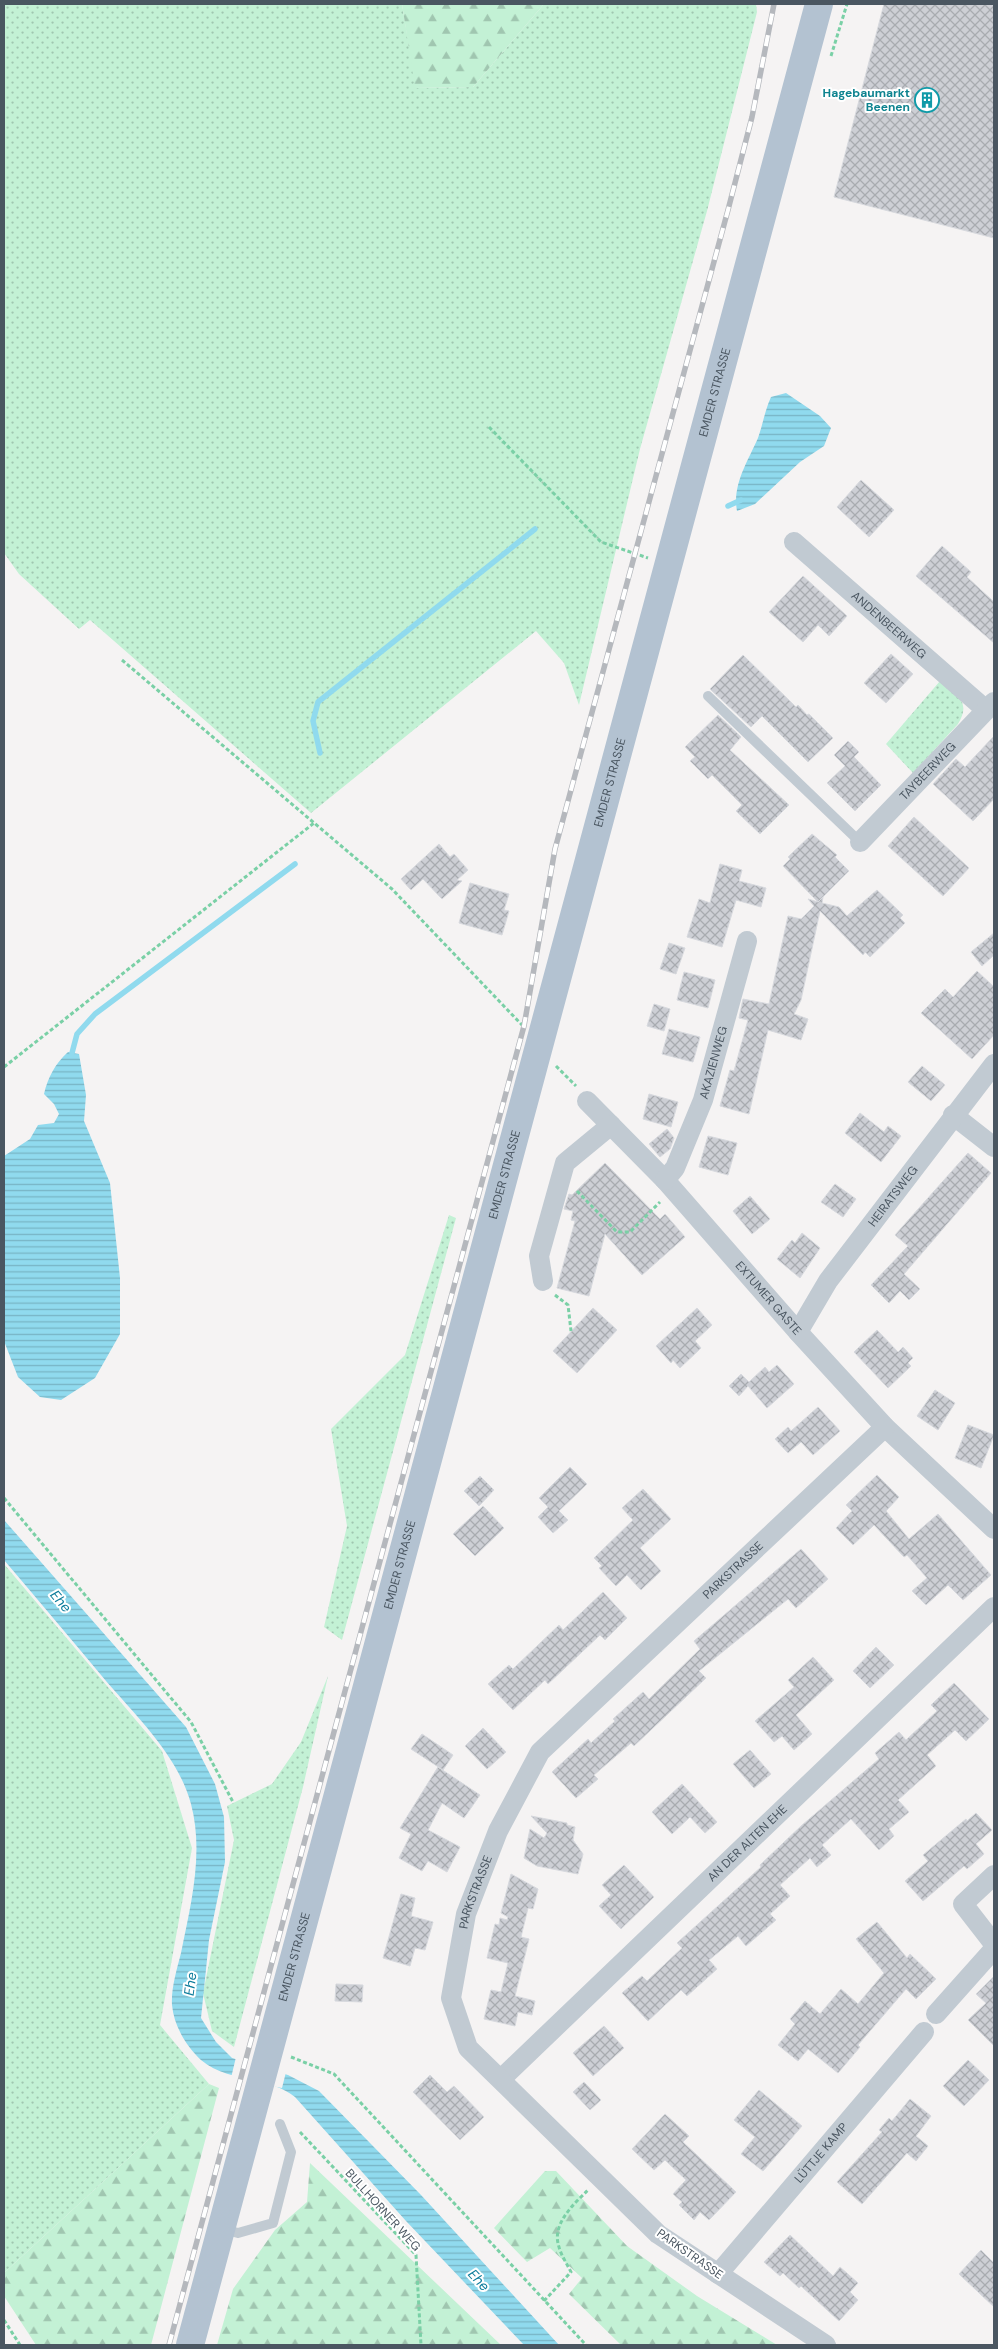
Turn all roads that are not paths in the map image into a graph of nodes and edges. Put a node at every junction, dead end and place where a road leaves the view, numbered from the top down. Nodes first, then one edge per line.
1 (815, 9) edge
2 (794, 542) dead end
3 (708, 696) dead end
4 (990, 705) edge
5 (860, 842) joint
6 (747, 941) dead end
7 (994, 1064) edge
8 (588, 1101) road end
9 (953, 1116) junction
10 (611, 1125) junction
11 (994, 1147) edge
12 (669, 1184) junction
13 (543, 1281) road end
14 (798, 1332) junction
15 (885, 1427) junction
16 (992, 1521) edge
17 (994, 1607) edge
18 (994, 1875) edge
19 (994, 1944) edge
20 (994, 1949) edge
21 (936, 2014) dead end
22 (924, 2032) dead end
23 (501, 2079) junction
24 (280, 2124) dead end
25 (222, 2228) junction
26 (718, 2274) junction
27 (190, 2345) edge
28 (826, 2345) edge

1 - 25 main road, EMDER STRASSE
2 - 4 street, ANDENBEERWEG
3 - 5 lane
4 - 5 street, TAYBEERWEG
6 - 12 street, AKAZIENWEG
7 - 9 street, HEIRATSWEG
8 - 10 street, EXTUMER GASTE
9 - 11 street
9 - 14 street, HEIRATSWEG
10 - 12 street, EXTUMER GASTE
10 - 13 street
12 - 14 street, EXTUMER GASTE
14 - 15 street, EXTUMER GASTE
15 - 16 street, EXTUMER GASTE
15 - 23 street, PARKSTRASSE
17 - 23 street, AN DER ALTEN EHE
18 - 19 street
20 - 21 street
22 - 26 street, LÜTTJE KAMP
23 - 26 street, PARKSTRASSE
24 - 25 lane
25 - 27 main road, EMDER STRASSE
26 - 28 street, PARKSTRASSE

